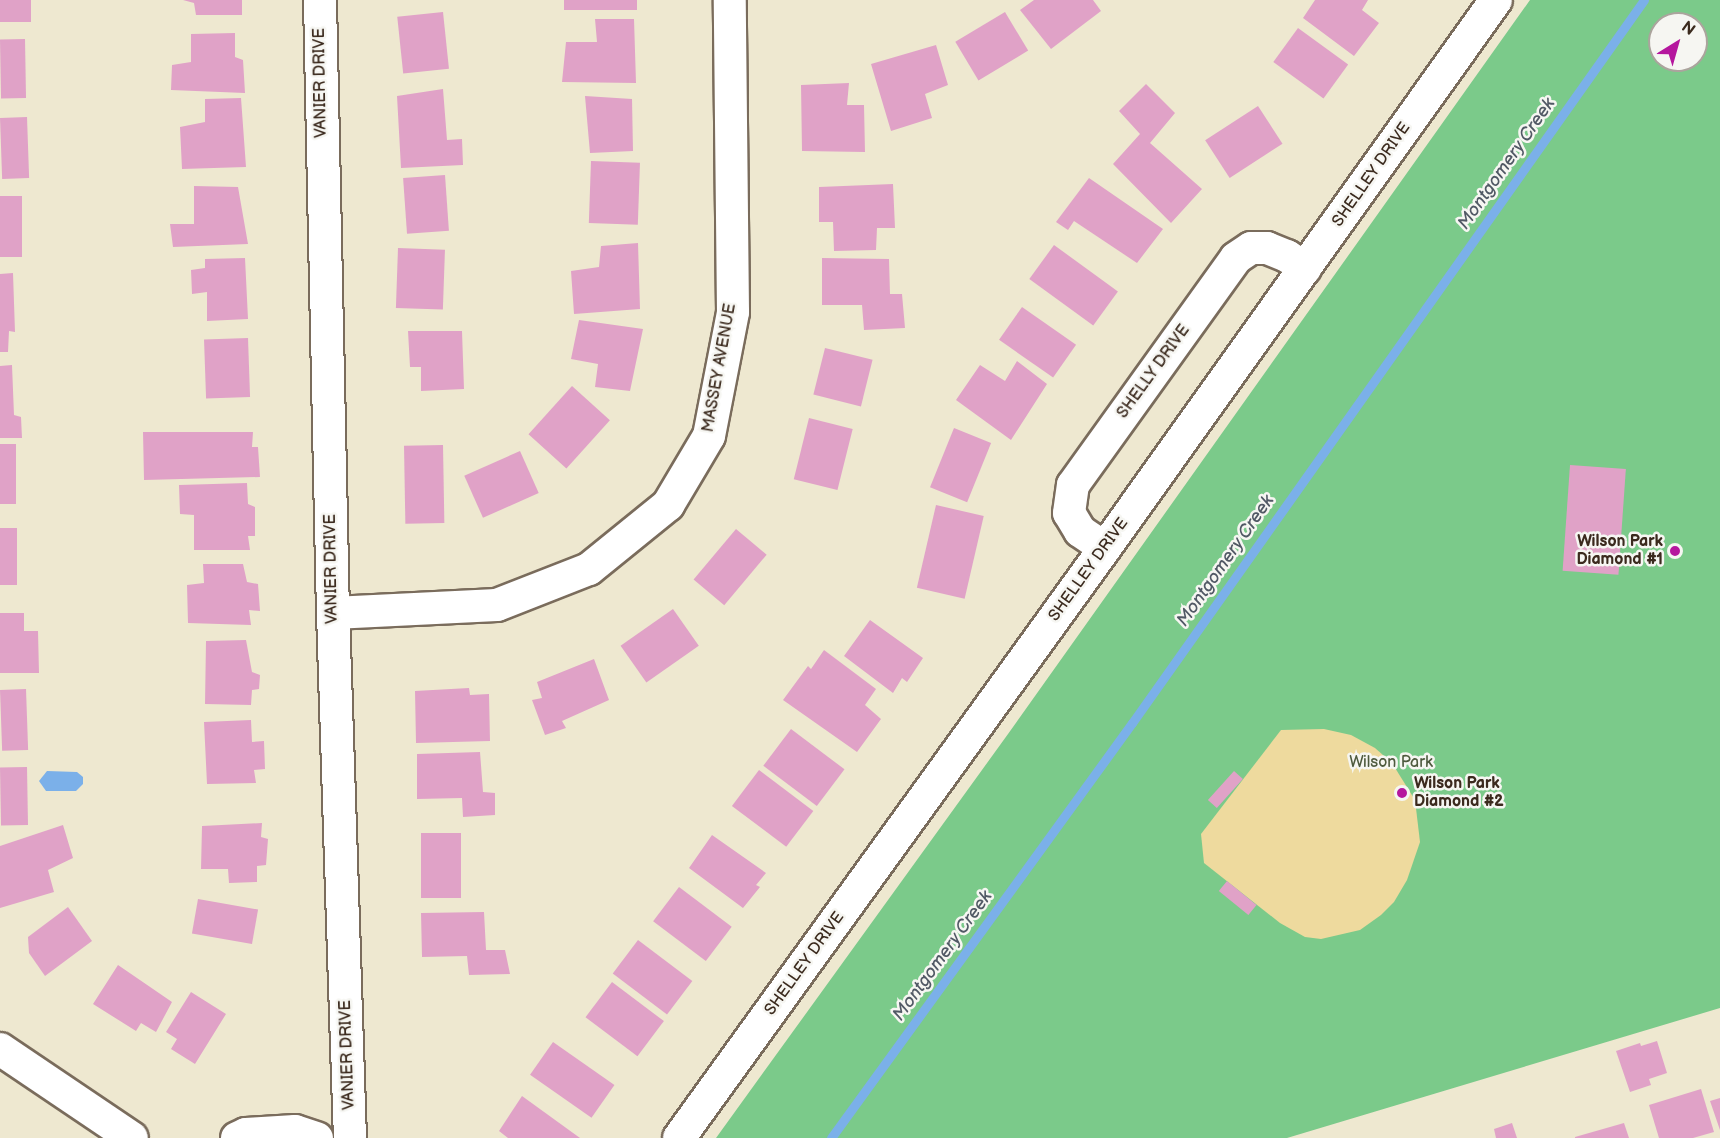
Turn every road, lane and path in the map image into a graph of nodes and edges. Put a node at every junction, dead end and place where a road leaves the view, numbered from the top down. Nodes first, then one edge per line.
1 (320, 0) edge
2 (730, 0) edge
3 (1496, 0) edge
4 (1305, 268) junction
5 (1105, 548) junction
6 (333, 613) junction
7 (0, 1049) edge
8 (132, 1138) edge
9 (237, 1138) edge
10 (316, 1138) edge
11 (350, 1138) edge
12 (679, 1138) edge

1 - 6 street, VANIER DRIVE
2 - 6 street, MASSEY AVENUE
3 - 4 street, SHELLEY DRIVE
4 - 5 street, SHELLEY DRIVE
4 - 5 street, SHELLY DRIVE
5 - 12 street, SHELLEY DRIVE
6 - 11 street, VANIER DRIVE
7 - 8 street
9 - 10 street

